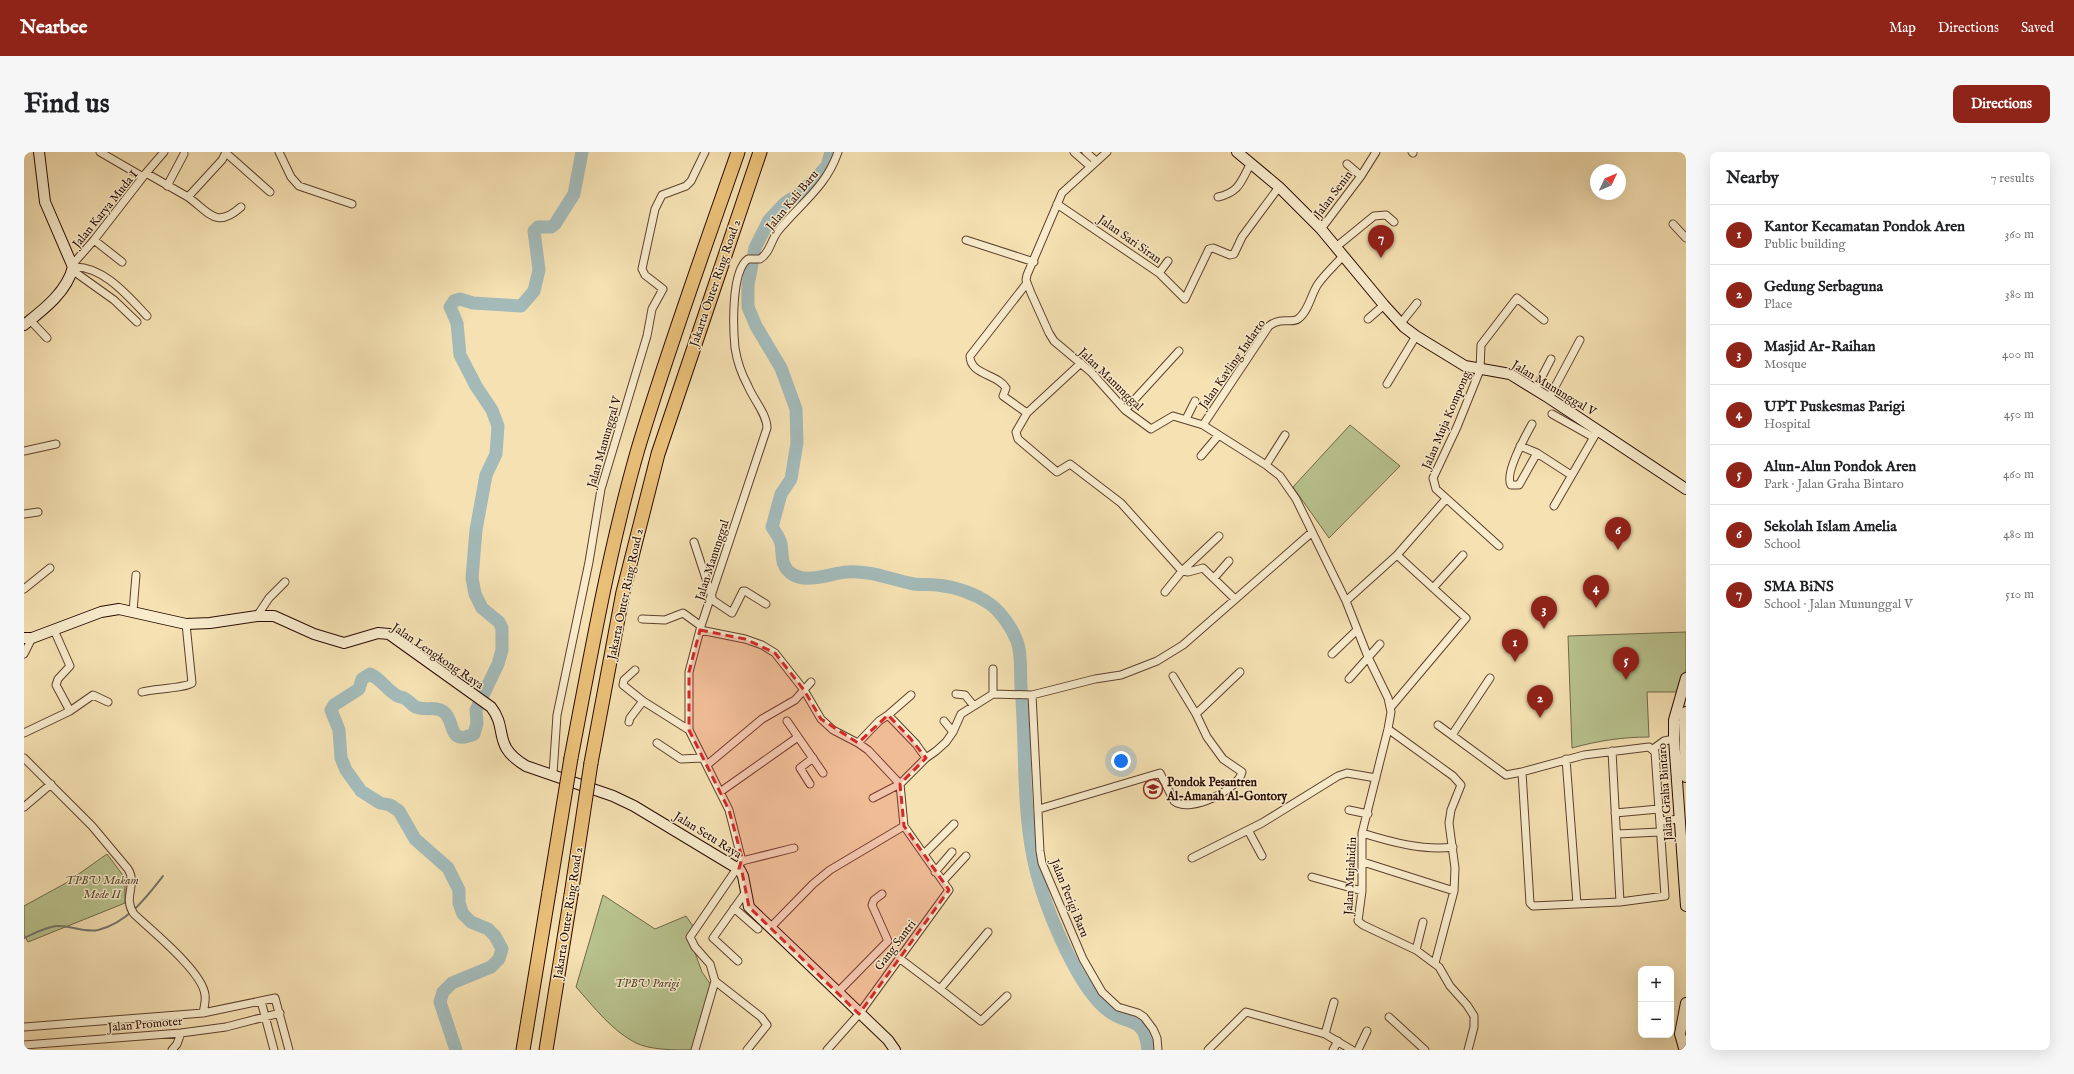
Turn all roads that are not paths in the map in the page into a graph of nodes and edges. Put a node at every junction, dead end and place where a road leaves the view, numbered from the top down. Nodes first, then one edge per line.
1 (40, 152) edge
2 (100, 152) edge
3 (164, 152) edge
4 (279, 152) edge
5 (705, 152) edge
6 (738, 152) edge
7 (760, 152) edge
8 (838, 152) edge
9 (1074, 152) edge
10 (1086, 152) edge
11 (1107, 152) edge
12 (1376, 152) edge
13 (226, 153) edge
14 (184, 154) dead end
15 (1246, 156) edge
16 (1093, 163) junction
17 (1347, 164) dead end
18 (145, 175) junction
19 (1362, 176) junction
20 (167, 186) junction
21 (1279, 187) junction
22 (270, 192) dead end
23 (188, 197) junction
24 (1218, 197) dead end
25 (352, 204) dead end
26 (1057, 204) junction
27 (241, 206) dead end
28 (1394, 222) dead end
29 (1673, 224) dead end
30 (1321, 230) junction
31 (1686, 238) edge
32 (94, 240) junction
33 (966, 240) dead end
34 (1336, 247) junction
35 (1343, 256) junction
36 (748, 259) joint
37 (1168, 261) dead end
38 (122, 262) dead end
39 (1034, 262) junction
40 (72, 267) junction
41 (1159, 273) junction
42 (1027, 283) junction
43 (1417, 303) dead end
44 (1384, 304) junction
45 (147, 316) dead end
46 (1368, 319) dead end
47 (1544, 320) dead end
48 (137, 322) dead end
49 (27, 323) edge
50 (1401, 323) junction
51 (1416, 336) junction
52 (47, 338) dead end
53 (1580, 340) dead end
54 (1179, 351) dead end
55 (1551, 359) dead end
56 (1081, 363) junction
57 (1480, 370) junction
58 (1387, 384) dead end
59 (1535, 390) junction
60 (1549, 398) junction
61 (1195, 401) dead end
62 (1126, 410) junction
63 (1027, 413) junction
64 (1552, 414) dead end
65 (1186, 419) junction
66 (1532, 424) dead end
67 (1203, 425) junction
68 (1285, 434) dead end
69 (1596, 434) junction
70 (1218, 436) junction
71 (56, 444) dead end
72 (1520, 446) junction
73 (24, 451) edge
74 (1537, 453) junction
75 (1201, 456) dead end
76 (1266, 465) junction
77 (1571, 474) junction
78 (1686, 489) edge
79 (1446, 499) junction
80 (1554, 506) dead end
81 (38, 512) dead end
82 (24, 514) edge
83 (1311, 533) junction
84 (1219, 536) dead end
85 (694, 542) dead end
86 (1499, 546) dead end
87 (1397, 555) junction
88 (1463, 555) dead end
89 (1229, 561) dead end
90 (50, 568) dead end
91 (1182, 571) junction
92 (136, 575) dead end
93 (1214, 578) junction
94 (284, 582) dead end
95 (1433, 588) junction
96 (24, 589) edge
97 (1165, 592) dead end
98 (711, 598) junction
99 (1235, 599) junction
100 (1346, 601) junction
101 (766, 604) dead end
102 (133, 611) junction
103 (257, 616) junction
104 (642, 619) dead end
105 (186, 624) junction
106 (701, 628) junction
107 (54, 630) junction
108 (1357, 630) junction
109 (28, 638) edge
110 (1380, 644) dead end
111 (24, 654) edge
112 (1332, 654) dead end
113 (1368, 657) junction
114 (993, 669) dead end
115 (634, 670) dead end
116 (1240, 672) dead end
117 (1173, 676) dead end
118 (1490, 678) dead end
119 (1686, 678) edge
120 (1349, 679) dead end
121 (811, 682) dead end
122 (804, 690) junction
123 (142, 692) dead end
124 (956, 694) dead end
125 (993, 694) junction
126 (911, 695) dead end
127 (1029, 695) junction
128 (643, 701) junction
129 (108, 702) dead end
130 (974, 706) junction
131 (491, 707) joint
132 (1391, 707) junction
133 (70, 712) junction
134 (1686, 712) edge
135 (1196, 714) junction
136 (888, 715) junction
137 (787, 721) dead end
138 (944, 721) dead end
139 (630, 722) dead end
140 (1438, 725) dead end
141 (1388, 729) junction
142 (689, 730) junction
143 (953, 732) junction
144 (24, 733) edge
145 (1452, 735) junction
146 (798, 737) junction
147 (1674, 739) junction
148 (657, 743) dead end
149 (858, 743) junction
150 (1653, 749) junction
151 (1612, 751) junction
152 (24, 758) edge
153 (702, 758) junction
154 (813, 758) junction
155 (926, 758) junction
156 (1566, 759) junction
157 (707, 765) junction
158 (1522, 772) junction
159 (823, 773) dead end
160 (552, 774) junction
161 (1686, 777) edge
162 (1376, 778) junction
163 (51, 784) junction
164 (810, 784) dead end
165 (900, 784) junction
166 (720, 792) junction
167 (873, 798) dead end
168 (24, 807) edge
169 (1039, 809) junction
170 (1349, 810) dead end
171 (1659, 810) junction
172 (1616, 813) junction
173 (1368, 814) junction
174 (1683, 818) edge
175 (1660, 821) junction
176 (954, 824) dead end
177 (904, 826) junction
178 (1248, 830) junction
179 (1660, 832) junction
180 (1362, 833) junction
181 (1616, 834) junction
182 (794, 848) dead end
183 (1454, 848) junction
184 (952, 852) dead end
185 (924, 854) junction
186 (966, 856) dead end
187 (1262, 856) dead end
188 (1192, 858) dead end
189 (1363, 862) junction
190 (741, 865) junction
191 (935, 872) junction
192 (1312, 877) dead end
193 (943, 881) junction
194 (1454, 891) junction
195 (1362, 892) junction
196 (745, 893) junction
197 (882, 894) dead end
198 (1620, 902) junction
199 (1577, 904) junction
200 (1686, 906) edge
201 (734, 908) junction
202 (1423, 922) dead end
203 (770, 928) junction
204 (758, 929) dead end
205 (988, 932) dead end
206 (1416, 950) junction
207 (899, 958) junction
208 (738, 961) dead end
209 (1435, 963) junction
210 (715, 981) junction
211 (940, 989) junction
212 (838, 993) junction
213 (1007, 996) dead end
214 (261, 1001) junction
215 (253, 1002) junction
216 (1334, 1002) dead end
217 (1686, 1003) edge
218 (203, 1013) junction
219 (280, 1013) junction
220 (859, 1014) junction
221 (266, 1017) junction
222 (1389, 1017) dead end
223 (257, 1019) junction
224 (24, 1027) edge
225 (1367, 1031) dead end
226 (180, 1033) junction
227 (1325, 1034) junction
228 (1338, 1041) junction
229 (24, 1045) edge
230 (1684, 1048) edge
231 (172, 1050) edge
232 (274, 1050) edge
233 (289, 1050) edge
234 (523, 1050) edge
235 (546, 1050) edge
236 (695, 1050) edge
237 (747, 1050) edge
238 (827, 1050) edge
239 (895, 1050) edge
240 (1158, 1050) edge
241 (1208, 1050) edge
242 (1333, 1050) edge
243 (1352, 1050) edge
244 (1358, 1050) edge
245 (1425, 1050) edge
246 (1468, 1050) edge

1 - 40 street
2 - 18 street
3 - 18 street
4 - 25 street
5 - 160 street, Jalan Manunggal V
6 - 234 highway, Jakarta Outer Ring Road 2, bridge
7 - 235 highway, Jakarta Outer Ring Road 2, bridge
8 - 36 street, Jalan Kali Baru
9 - 16 street
10 - 16 street
11 - 16 street
12 - 19 street, Jalan Senin
13 - 22 street
13 - 23 street
14 - 20 street
15 - 21 street, Jalan Mununggal V
15 - 24 street
16 - 26 street
17 - 19 street
18 - 20 street, Jalan Karya Muda I
18 - 32 street, Jalan Karya Muda I
19 - 30 street, Jalan Senin
20 - 23 street, Jalan Karya Muda I
21 - 30 street, Jalan Mununggal V
21 - 41 street, Jalan Sari Siran
23 - 27 street, Jalan Karya Muda I
26 - 39 street
26 - 41 street, Jalan Sari Siran
28 - 34 street
29 - 31 street
30 - 34 street, Jalan Mununggal V
32 - 38 street
32 - 40 street, Jalan Karya Muda I
33 - 39 street
34 - 35 street, Jalan Mununggal V
35 - 44 street, Jalan Mununggal V
35 - 67 street, Jalan Kavling Indarto
36 - 98 street, Jalan Manunggal
37 - 41 street
39 - 42 street
40 - 45 street
40 - 48 street
40 - 49 street
42 - 56 street, Jalan Manunggal
42 - 63 street
43 - 50 street
44 - 46 street
44 - 50 street, Jalan Mununggal V
47 - 57 street, Jalan Muja Kompong
49 - 52 street
50 - 51 street, Jalan Mununggal V
51 - 57 street, Jalan Mununggal V
51 - 58 street
53 - 60 street
54 - 62 street
55 - 59 street
56 - 62 street, Jalan Manunggal
56 - 63 street
57 - 59 street, Jalan Mununggal V
57 - 79 street, Jalan Muja Kompong
59 - 60 street, Jalan Mununggal V
60 - 69 street, Jalan Mununggal V
61 - 65 street
62 - 65 street, Jalan Manunggal
63 - 91 street
64 - 69 street
65 - 67 street, Jalan Manunggal
66 - 72 street
67 - 70 street, Jalan Manunggal
68 - 76 street
69 - 77 street
69 - 78 street, Jalan Mununggal V
70 - 75 street
70 - 76 street, Jalan Manunggal
71 - 73 street
72 - 74 street
72 - 74 street
74 - 77 street
76 - 83 street, Jalan Manunggal
77 - 80 street
79 - 86 street, Jalan Muja Kompong
79 - 87 street
81 - 82 street
83 - 99 street
83 - 100 street, Jalan Manunggal
84 - 91 street
85 - 98 street
87 - 95 street
87 - 100 street
88 - 95 street
89 - 93 street
90 - 96 street
91 - 93 street
91 - 97 street
92 - 102 street
93 - 99 street
94 - 103 street
95 - 132 street
98 - 101 street
98 - 106 street, Jalan Manunggal
99 - 127 street
100 - 108 street, Jalan Manunggal
102 - 105 street, Jalan Lengkong Raya
102 - 107 street, Jalan Lengkong Raya
103 - 105 street, Jalan Lengkong Raya
103 - 131 street, Jalan Lengkong Raya
104 - 106 street
105 - 123 street
106 - 122 street
106 - 142 street, Jalan Manunggal
107 - 109 street, Jalan Lengkong Raya
107 - 133 street
108 - 112 street
108 - 113 street
109 - 111 street
110 - 113 street
113 - 120 street
113 - 132 street
114 - 125 street
115 - 128 street
116 - 135 street
117 - 135 street
118 - 145 street
119 - 147 street, Jalan Graha Bintaro
121 - 122 street
122 - 149 street
122 - 157 street
124 - 130 street
125 - 127 street
125 - 130 street
126 - 136 street
127 - 169 street, Jalan Perigi Baru
128 - 139 street
128 - 142 street
129 - 133 street
130 - 143 street
131 - 160 street, Jalan Setu Raya
132 - 141 street, Jalan Mujahidin
133 - 144 street
134 - 161 street, Jalan Graha Bintaro
135 - 169 street
136 - 149 street
136 - 155 street
137 - 146 street
138 - 143 street
140 - 145 street
141 - 162 street, Jalan Mujahidin
141 - 183 street
142 - 153 street, Jalan Manunggal
143 - 155 street
145 - 158 street
146 - 154 street
146 - 166 street
147 - 150 street
147 - 174 street, Jalan Graha Bintaro
148 - 153 street
149 - 165 street
150 - 151 street
150 - 171 street
151 - 156 street
151 - 172 street
152 - 163 street
153 - 157 street, Jalan Manunggal
154 - 159 street
154 - 164 street
155 - 165 street
156 - 158 street
156 - 199 street
157 - 166 street, Jalan Manunggal
158 - 199 street
160 - 190 street, Jalan Setu Raya
162 - 173 street, Jalan Mujahidin
162 - 178 street
163 - 168 street
163 - 218 street
165 - 167 street
165 - 177 street
166 - 190 street, Jalan Manunggal
169 - 240 street, Jalan Perigi Baru
170 - 173 street
171 - 172 street
171 - 175 street
172 - 181 street
173 - 180 street, Jalan Mujahidin
174 - 175 street
174 - 200 street, Jalan Graha Bintaro
175 - 179 street
176 - 185 street
177 - 185 street
177 - 203 street
178 - 187 street
178 - 188 street
179 - 181 street
179 - 198 street
180 - 183 street
180 - 189 street, Jalan Mujahidin
181 - 198 street
182 - 190 street
183 - 194 street
184 - 191 street
185 - 191 street
186 - 193 street
189 - 194 street
189 - 195 street, Jalan Mujahidin
190 - 196 street, Jalan Setu Raya
190 - 210 street
191 - 193 street
192 - 195 street
193 - 207 street, Gang Santri
194 - 209 street
195 - 206 street, Jalan Mujahidin
196 - 201 street
196 - 203 street, Jalan Setu Raya
197 - 212 street
198 - 199 street
201 - 204 street
201 - 208 street
202 - 206 street
203 - 212 street, Jalan Setu Raya
205 - 211 street
206 - 209 street, Jalan Mujahidin
207 - 211 street
207 - 220 street, Gang Santri
209 - 246 street, Jalan Mujahidin
210 - 236 street
210 - 237 street
211 - 213 street
212 - 220 street, Jalan Setu Raya
214 - 215 street, Jalan Promoter
214 - 219 street, Jalan Promoter
214 - 221 street
215 - 218 street, Jalan Promoter
215 - 223 street
216 - 227 street
217 - 230 street
218 - 224 street, Jalan Promoter
219 - 221 street, Jalan Promoter
219 - 233 street, Jalan Promoter
220 - 238 street, Gang Santri
220 - 239 street, Jalan Setu Raya
221 - 223 street, Jalan Promoter
221 - 232 street
222 - 245 street
223 - 226 street, Jalan Promoter
225 - 244 street
226 - 229 street, Jalan Promoter
226 - 231 street
227 - 228 street
227 - 241 street
228 - 242 street
228 - 243 street

